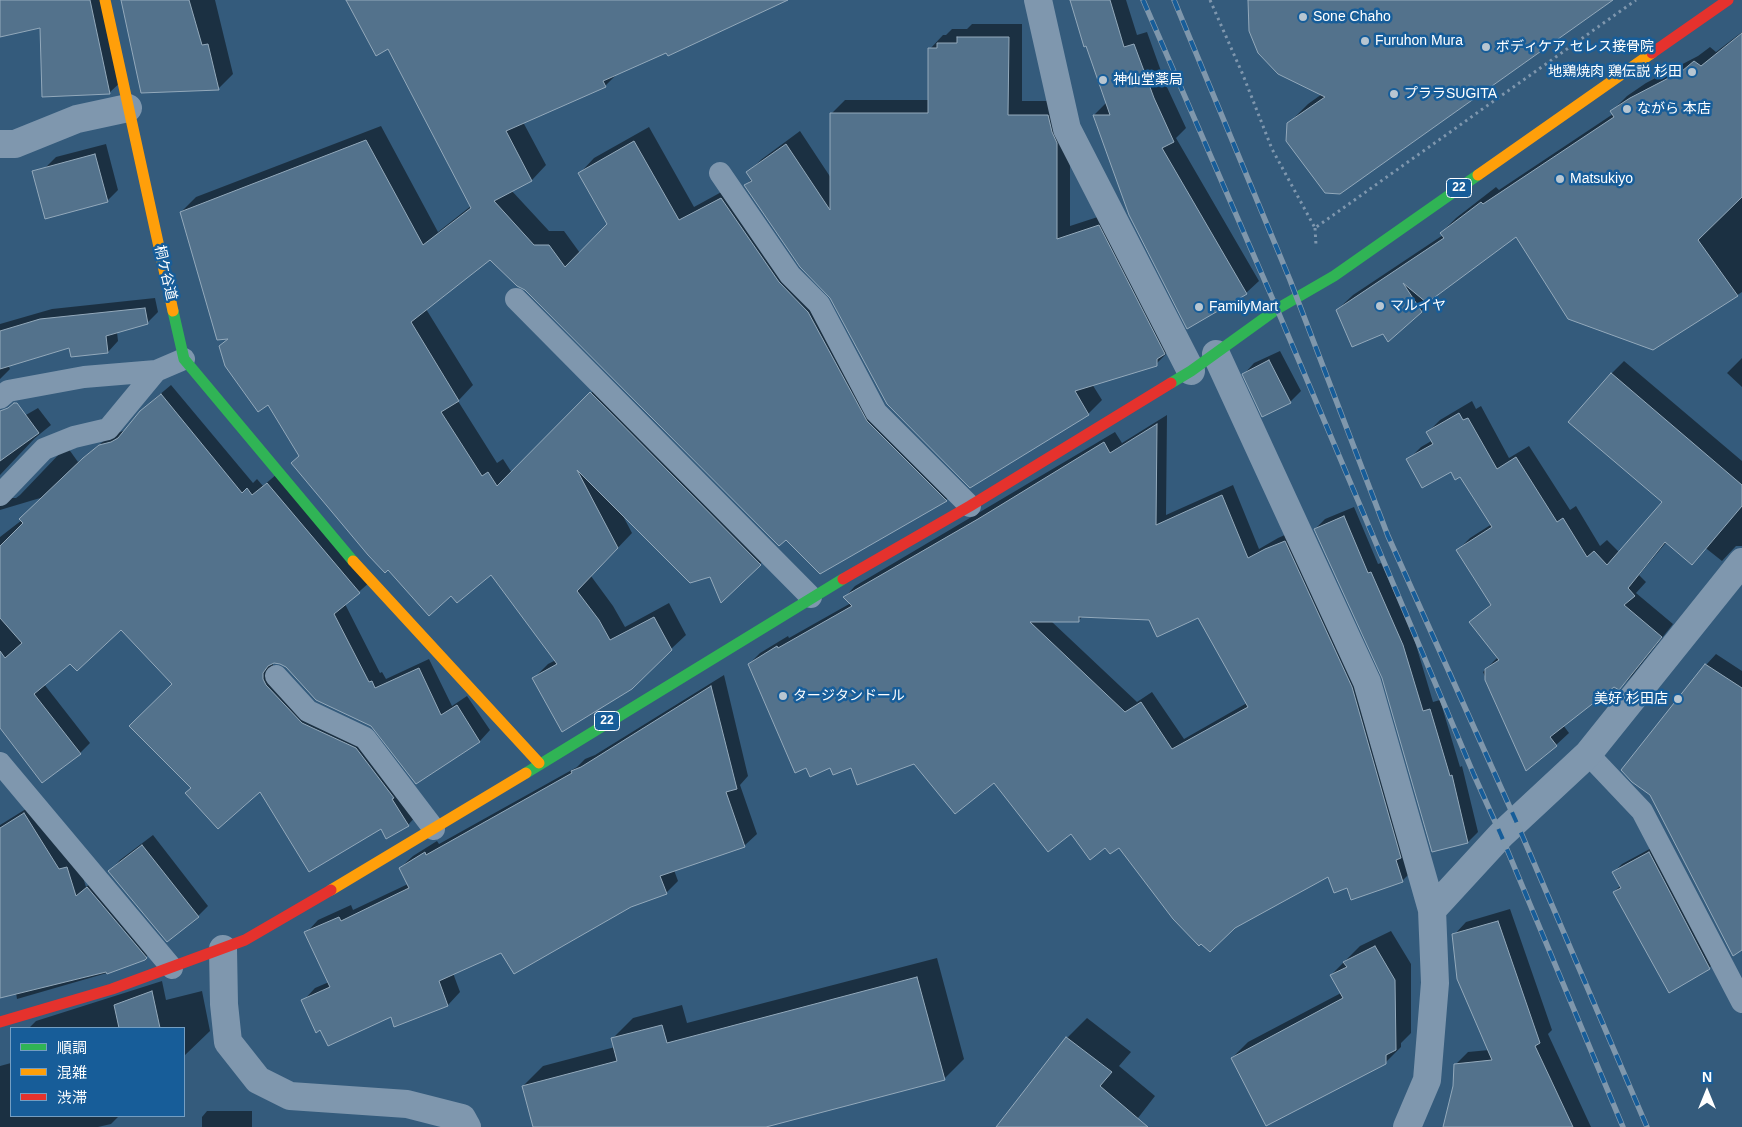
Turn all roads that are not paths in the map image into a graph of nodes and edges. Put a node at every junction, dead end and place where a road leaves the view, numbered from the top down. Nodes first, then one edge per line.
1 (105, 0) edge
2 (1038, 0) edge
3 (1726, 1) edge
4 (128, 108) junction
5 (0, 144) edge
6 (720, 173) dead end
7 (516, 299) dead end
8 (1216, 354) junction
9 (184, 359) junction
10 (156, 371) junction
11 (1191, 371) junction
12 (0, 398) edge
13 (0, 495) edge
14 (970, 506) junction
15 (1742, 562) edge
16 (811, 597) junction
17 (276, 676) dead end
18 (1588, 754) junction
19 (0, 763) edge
20 (539, 763) junction
21 (434, 828) junction
22 (1432, 910) junction
23 (223, 949) junction
24 (172, 968) junction
25 (1742, 1002) edge
26 (0, 1022) edge
27 (467, 1127) edge
28 (1407, 1127) edge

1 - 4 main road, 桐ケ谷道
2 - 11 street
3 - 8 main road, 22
4 - 5 street
4 - 9 main road, 桐ケ谷道
6 - 14 lane
7 - 16 lane
8 - 11 main road, 22
8 - 22 street
9 - 10 lane
9 - 20 main road
10 - 12 lane
10 - 13 lane
11 - 14 main road, 22
14 - 16 main road, 22
15 - 18 street
16 - 20 main road, 22
17 - 21 lane
18 - 22 street
18 - 25 lane
19 - 24 lane
20 - 21 main road, 22
21 - 23 main road, 22
22 - 28 street
23 - 24 main road, 22
23 - 27 street
24 - 26 main road, 22

